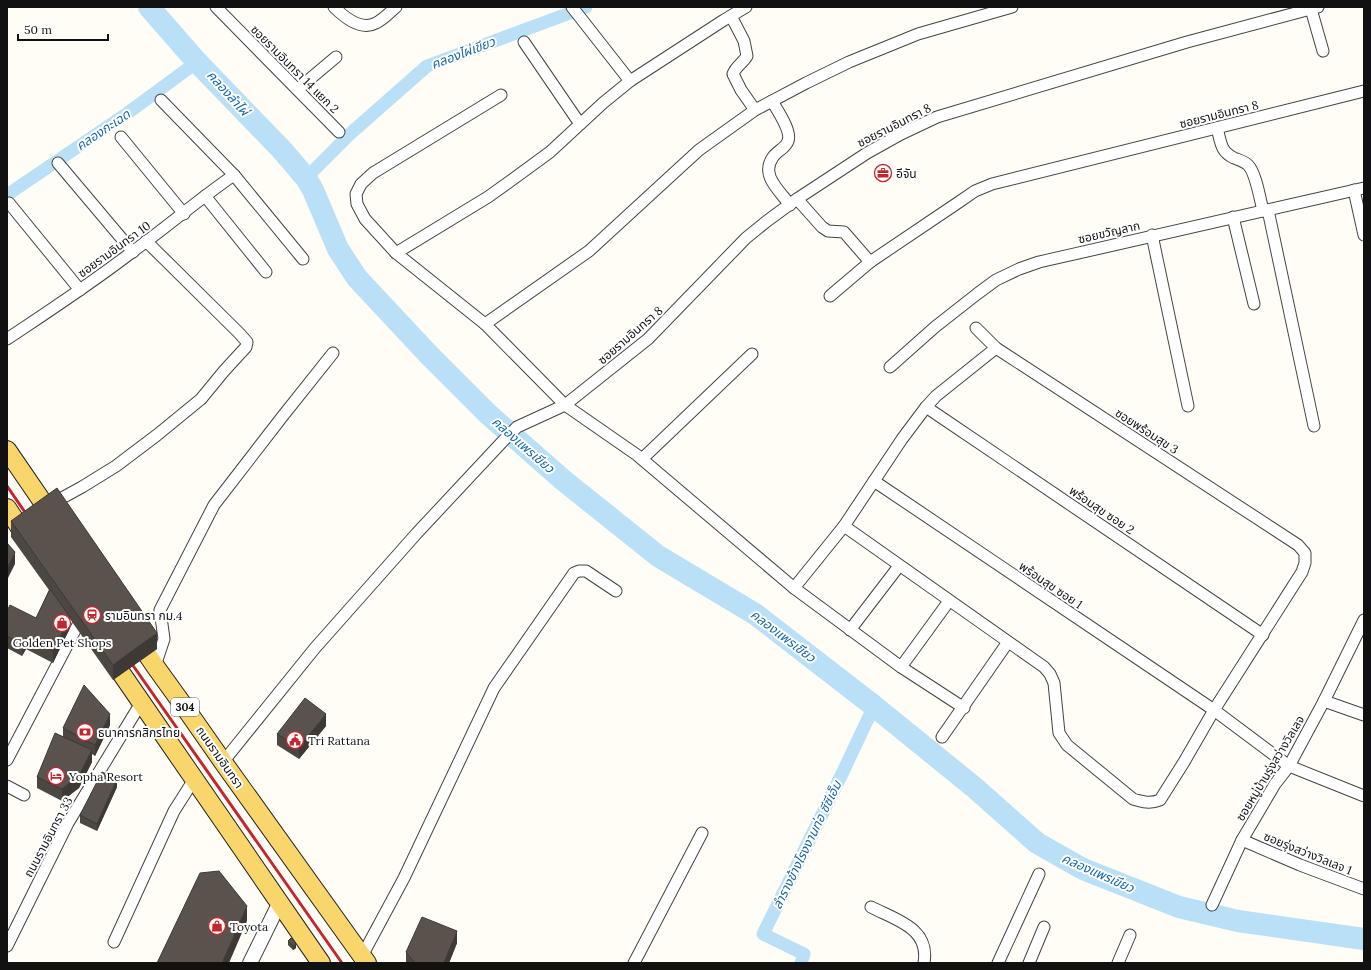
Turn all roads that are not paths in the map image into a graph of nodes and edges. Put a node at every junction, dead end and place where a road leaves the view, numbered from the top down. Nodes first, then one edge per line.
1 (216, 7) edge
2 (334, 7) edge
3 (396, 7) edge
4 (572, 7) edge
5 (746, 7) edge
6 (1012, 7) edge
7 (1315, 8) edge
8 (731, 16) junction
9 (524, 42) dead end
10 (1323, 51) dead end
11 (336, 58) dead end
12 (630, 81) junction
13 (298, 89) junction
14 (1364, 91) edge
15 (501, 95) dead end
16 (161, 100) dead end
17 (772, 102) junction
18 (755, 110) junction
19 (580, 124) junction
20 (1217, 128) junction
21 (339, 132) dead end
22 (121, 137) dead end
23 (58, 163) dead end
24 (234, 175) junction
25 (1359, 189) edge
26 (205, 196) junction
27 (793, 202) junction
28 (9, 203) dead end
29 (1266, 211) junction
30 (184, 214) junction
31 (1233, 218) junction
32 (1364, 235) edge
33 (1152, 236) junction
34 (146, 241) junction
35 (133, 252) junction
36 (396, 253) junction
37 (302, 259) dead end
38 (870, 262) junction
39 (266, 272) dead end
40 (80, 290) junction
41 (830, 296) dead end
42 (1254, 304) dead end
43 (485, 324) junction
44 (976, 328) dead end
45 (9, 334) edge
46 (996, 348) junction
47 (333, 353) dead end
48 (752, 354) dead end
49 (890, 367) dead end
50 (565, 405) junction
51 (1188, 406) dead end
52 (926, 408) junction
53 (1314, 426) dead end
54 (7, 450) edge
55 (642, 459) junction
56 (874, 481) junction
57 (46, 506) junction
58 (7, 508) edge
59 (844, 526) junction
60 (64, 532) edge
61 (38, 555) edge
62 (899, 566) junction
63 (794, 588) junction
64 (616, 592) dead end
65 (949, 601) junction
66 (124, 621) edge
67 (1364, 622) edge
68 (86, 623) joint
69 (850, 630) junction
70 (1263, 635) junction
71 (1008, 642) junction
72 (155, 666) junction
73 (901, 667) junction
74 (1324, 701) junction
75 (141, 703) junction
76 (964, 708) junction
77 (1214, 710) junction
78 (1364, 715) edge
79 (942, 738) dead end
80 (7, 760) edge
81 (223, 762) junction
82 (1289, 766) junction
83 (195, 778) junction
84 (7, 786) edge
85 (24, 795) dead end
86 (1364, 796) edge
87 (702, 833) dead end
88 (1242, 840) junction
89 (1039, 874) dead end
90 (1364, 889) edge
91 (280, 902) junction
92 (1212, 905) dead end
93 (871, 907) dead end
94 (1044, 927) dead end
95 (1130, 935) dead end
96 (114, 942) dead end
97 (7, 946) edge
98 (364, 959) edge
99 (250, 963) edge
100 (321, 963) edge
101 (634, 963) edge
102 (924, 963) edge
103 (998, 963) edge
104 (1029, 963) edge
105 (1118, 963) edge

1 - 13 street, ซอยรามอินทรา 14 แยก 2
2 - 3 street
4 - 12 street
5 - 8 street
6 - 17 street
7 - 10 street, ซอยรามอินทรา 8
7 - 27 street, ซอยรามอินทรา 8
8 - 12 street
8 - 18 street
9 - 19 street
11 - 13 street
12 - 19 street
13 - 21 street, ซอยรามอินทรา 14 แยก 2
14 - 20 street, ซอยรามอินทรา 8
15 - 36 street
16 - 24 street
17 - 18 street
17 - 27 street
18 - 43 street
19 - 36 street
20 - 29 street
20 - 38 street, ซอยรามอินทรา 8
22 - 30 street
23 - 35 street
24 - 26 street, ซอยรามอินทรา 10
24 - 37 street
25 - 29 street, ซอยขวัญลาก
25 - 32 street
26 - 30 street, ซอยรามอินทรา 10
26 - 39 street
27 - 38 street
27 - 50 street, ซอยรามอินทรา 8
28 - 40 street
29 - 31 street, ซอยขวัญลาก
29 - 53 street
30 - 34 street, ซอยรามอินทรา 10
31 - 33 street, ซอยขวัญลาก
31 - 42 street
33 - 49 street, ซอยขวัญลาก
33 - 51 street
34 - 35 street, ซอยรามอินทรา 10
34 - 57 street
35 - 40 street, ซอยรามอินทรา 10
36 - 43 street
38 - 41 street, ซอยรามอินทรา 8
40 - 45 street, ซอยรามอินทรา 10
43 - 50 street
44 - 46 street, ซอยพร้อมสุข 3
46 - 52 street
46 - 70 street, ซอยพร้อมสุข 3
47 - 72 street
48 - 55 street
50 - 55 street
50 - 81 street, ซอยรามอินทรา 8
52 - 56 street
52 - 70 street, พร้อมสุข ซอย 2
54 - 57 main road
55 - 63 street
56 - 59 street
56 - 77 street, พร้อมสุข ซอย 1
57 - 60 main road
58 - 61 main road
59 - 62 street
59 - 63 street
62 - 65 street
62 - 69 street
63 - 69 street
64 - 98 street
65 - 71 street
65 - 73 street
66 - 72 main road, ถนนรามอินทรา / 304
67 - 74 street, ซอยหมู่บ้านรุ่งสว่างวิลเลจ
68 - 75 main road, 304
68 - 80 street
69 - 73 street
70 - 77 street
71 - 76 street
71 - 77 street
72 - 81 main road, ถนนรามอินทรา / 304
73 - 76 street
74 - 78 street
74 - 82 street, ซอยหมู่บ้านรุ่งสว่างวิลเลจ
75 - 83 main road, 304
75 - 97 street, ถนนรามอินทรา 33
76 - 79 street
77 - 82 street, พร้อมสุข ซอย 1
81 - 98 main road, ถนนรามอินทรา / 304
82 - 86 street, พร้อมสุข ซอย 1
82 - 88 street, ซอยหมู่บ้านรุ่งสว่างวิลเลจ
83 - 91 main road, 304
83 - 96 street
84 - 85 street
87 - 101 street
88 - 90 street, ซอยรุ่งสว่างวิลเลจ 1
88 - 92 street, ซอยหมู่บ้านรุ่งสว่างวิลเลจ
89 - 103 street
91 - 99 street
91 - 100 main road, 304
93 - 102 street
94 - 104 street
95 - 105 street

